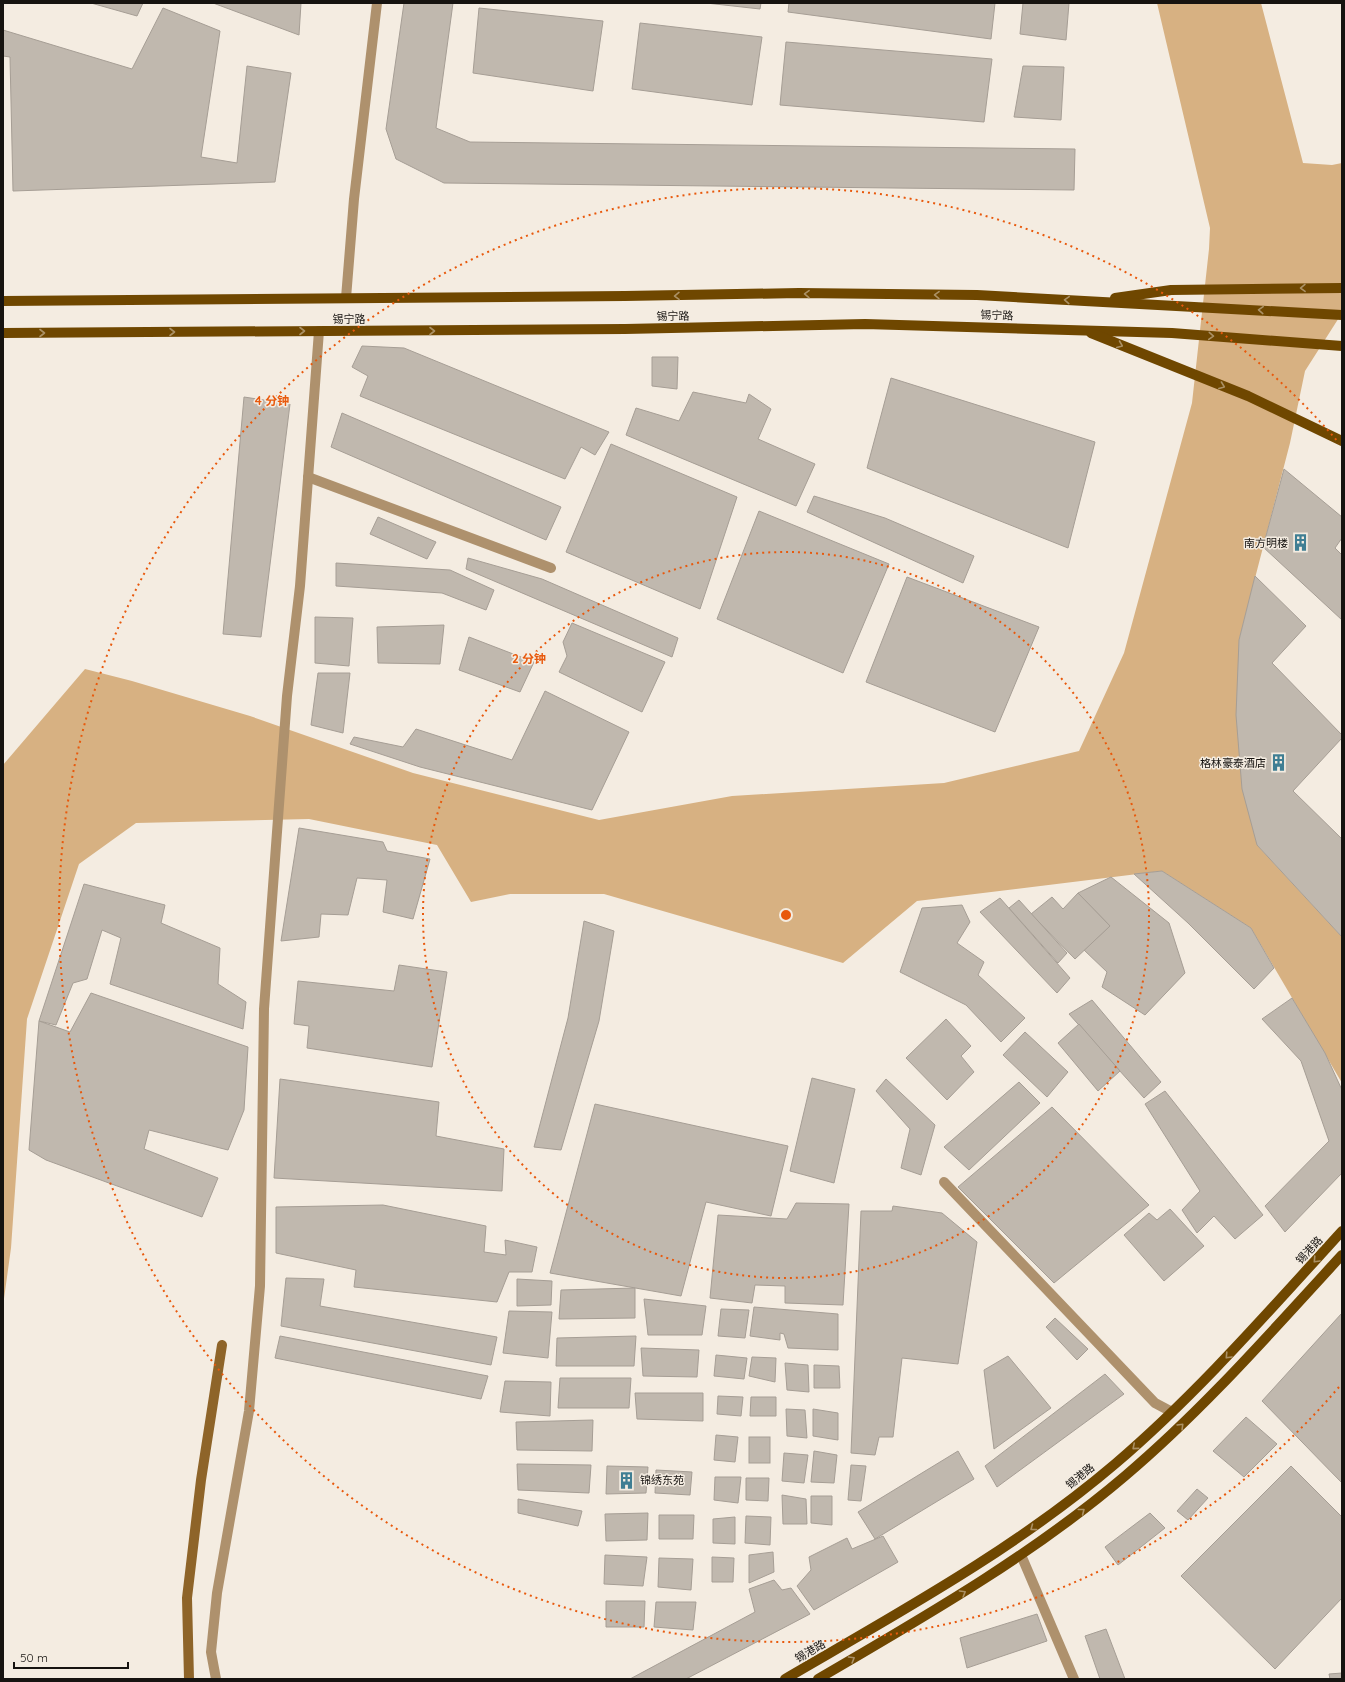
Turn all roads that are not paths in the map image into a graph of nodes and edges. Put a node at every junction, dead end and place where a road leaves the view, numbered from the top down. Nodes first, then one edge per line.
1 (377, 3) edge
2 (1342, 288) edge
3 (346, 298) junction
4 (3, 301) edge
5 (1091, 301) junction
6 (1342, 315) edge
7 (1084, 330) junction
8 (319, 331) junction
9 (3, 333) edge
10 (1342, 346) edge
11 (1342, 441) edge
12 (308, 477) junction
13 (551, 568) dead end
14 (944, 1182) dead end
15 (1342, 1231) edge
16 (1342, 1255) edge
17 (222, 1345) dead end
18 (1172, 1412) junction
19 (1021, 1555) junction
20 (188, 1679) edge
21 (216, 1679) edge
22 (785, 1679) edge
23 (818, 1679) edge
24 (1074, 1679) edge

1 - 3 street
2 -> 5 main road
3 - 4 main road, 锡宁路
5 -> 3 main road, 锡宁路
6 -> 5 main road, 锡宁路
8 -> 7 main road, 锡宁路
7 -> 10 main road, 锡宁路
7 -> 11 main road
9 -> 8 main road, 锡宁路
8 - 12 street
12 - 13 street
12 - 21 street
14 - 18 street
15 -> 18 main road, 锡港路
19 -> 16 main road
17 - 20 street
18 -> 22 main road, 锡港路
23 -> 19 main road
19 - 24 street

